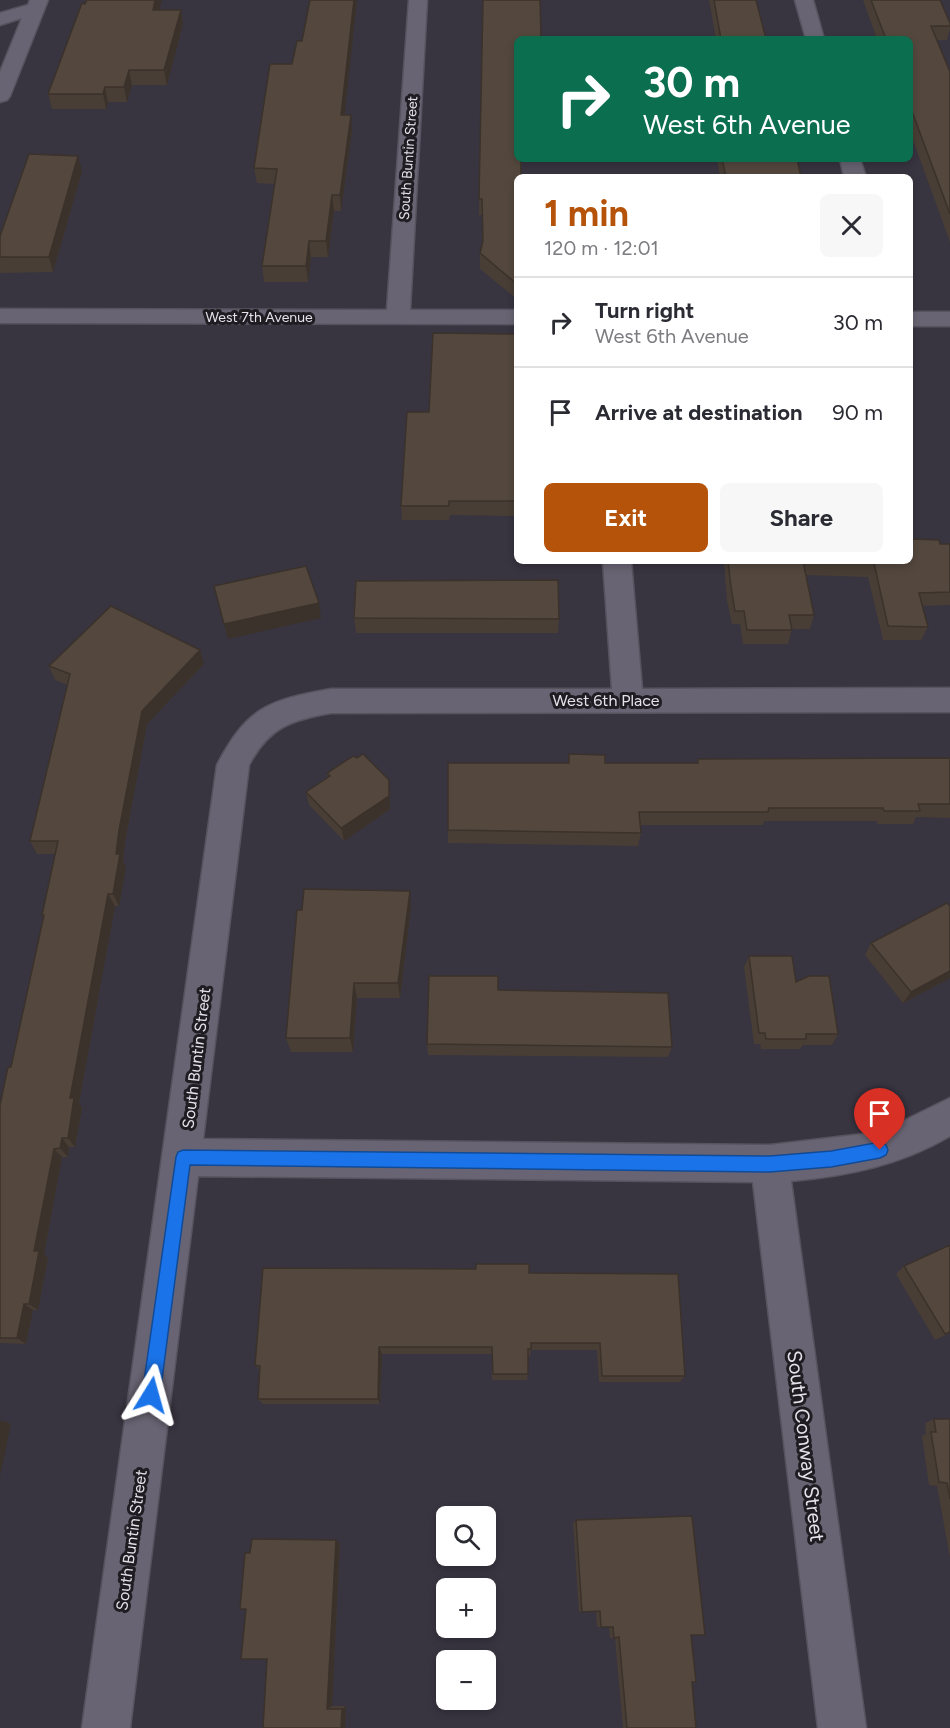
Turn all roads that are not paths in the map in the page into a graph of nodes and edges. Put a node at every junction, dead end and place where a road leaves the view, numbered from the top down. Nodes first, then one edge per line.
1 (418, 0) edge
2 (804, 0) edge
3 (37, 4) edge
4 (0, 19) edge
5 (814, 36) edge
6 (0, 96) edge
7 (0, 316) edge
8 (398, 317) junction
9 (514, 317) edge
10 (913, 319) edge
11 (950, 319) edge
12 (617, 564) edge
13 (628, 700) junction
14 (950, 700) edge
15 (265, 720) joint
16 (950, 1116) edge
17 (183, 1157) junction
18 (770, 1164) junction
19 (106, 1728) edge
20 (842, 1728) edge

1 - 8 street, South Buntin Street
2 - 5 street
3 - 4 street
3 - 6 street
7 - 8 street, West 7th Avenue
8 - 9 street, West 7th Avenue
10 - 11 street
12 - 13 street
13 - 14 street, West 6th Place
13 - 15 street, West 6th Place
15 - 17 street, South Buntin Street
16 - 18 street
17 - 18 street
17 - 19 street, South Buntin Street
18 - 20 street, South Conway Street

